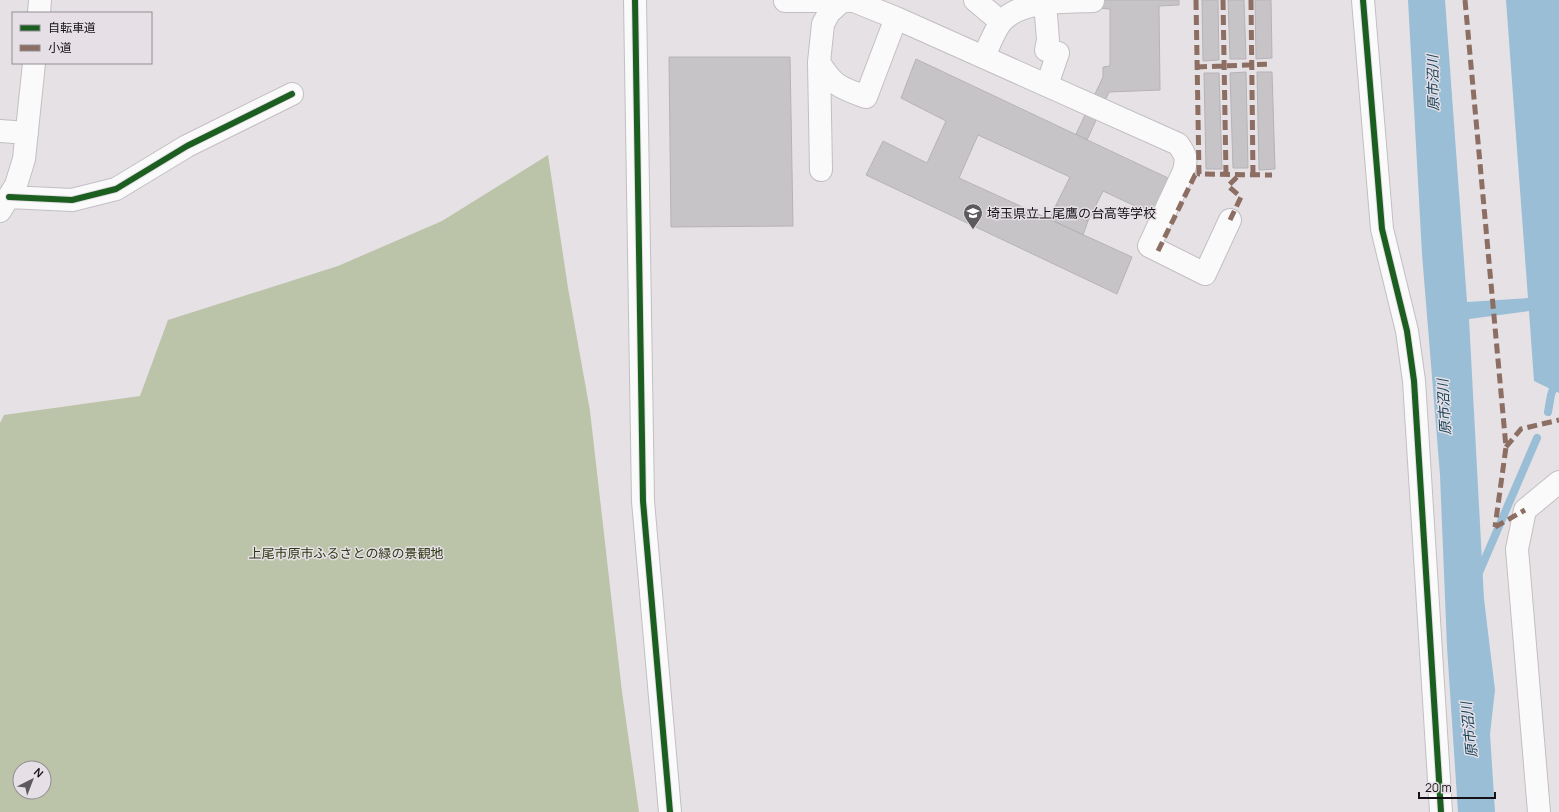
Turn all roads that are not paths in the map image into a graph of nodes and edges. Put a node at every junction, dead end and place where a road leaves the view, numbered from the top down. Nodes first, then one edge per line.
1 (40, 0) edge
2 (635, 0) edge
3 (1363, 0) edge
4 (786, 1) dead end
5 (850, 1) edge
6 (1068, 1) edge
7 (1093, 1) dead end
8 (981, 2) edge
9 (1045, 2) junction
10 (1020, 3) edge
11 (39, 12) edge
12 (896, 18) junction
13 (1001, 22) junction
14 (984, 57) junction
15 (819, 62) junction
16 (34, 64) edge
17 (1047, 85) junction
18 (292, 94) dead end
19 (0, 131) edge
20 (27, 133) junction
21 (821, 170) dead end
22 (4, 204) edge
23 (1230, 220) dead end
24 (1559, 482) edge
25 (670, 812) edge
26 (1441, 812) edge
27 (1539, 812) edge

1 - 11 street
2 - 25 street
3 - 26 street
4 - 5 street
5 - 12 street
5 - 15 street
6 - 7 street
6 - 9 street
8 - 13 street
9 - 10 street
9 - 17 street
10 - 13 street
12 - 14 street
12 - 15 street
13 - 14 street
14 - 17 street
15 - 21 street
16 - 20 street
17 - 23 street
18 - 22 street
19 - 20 street
20 - 22 street
24 - 27 street

